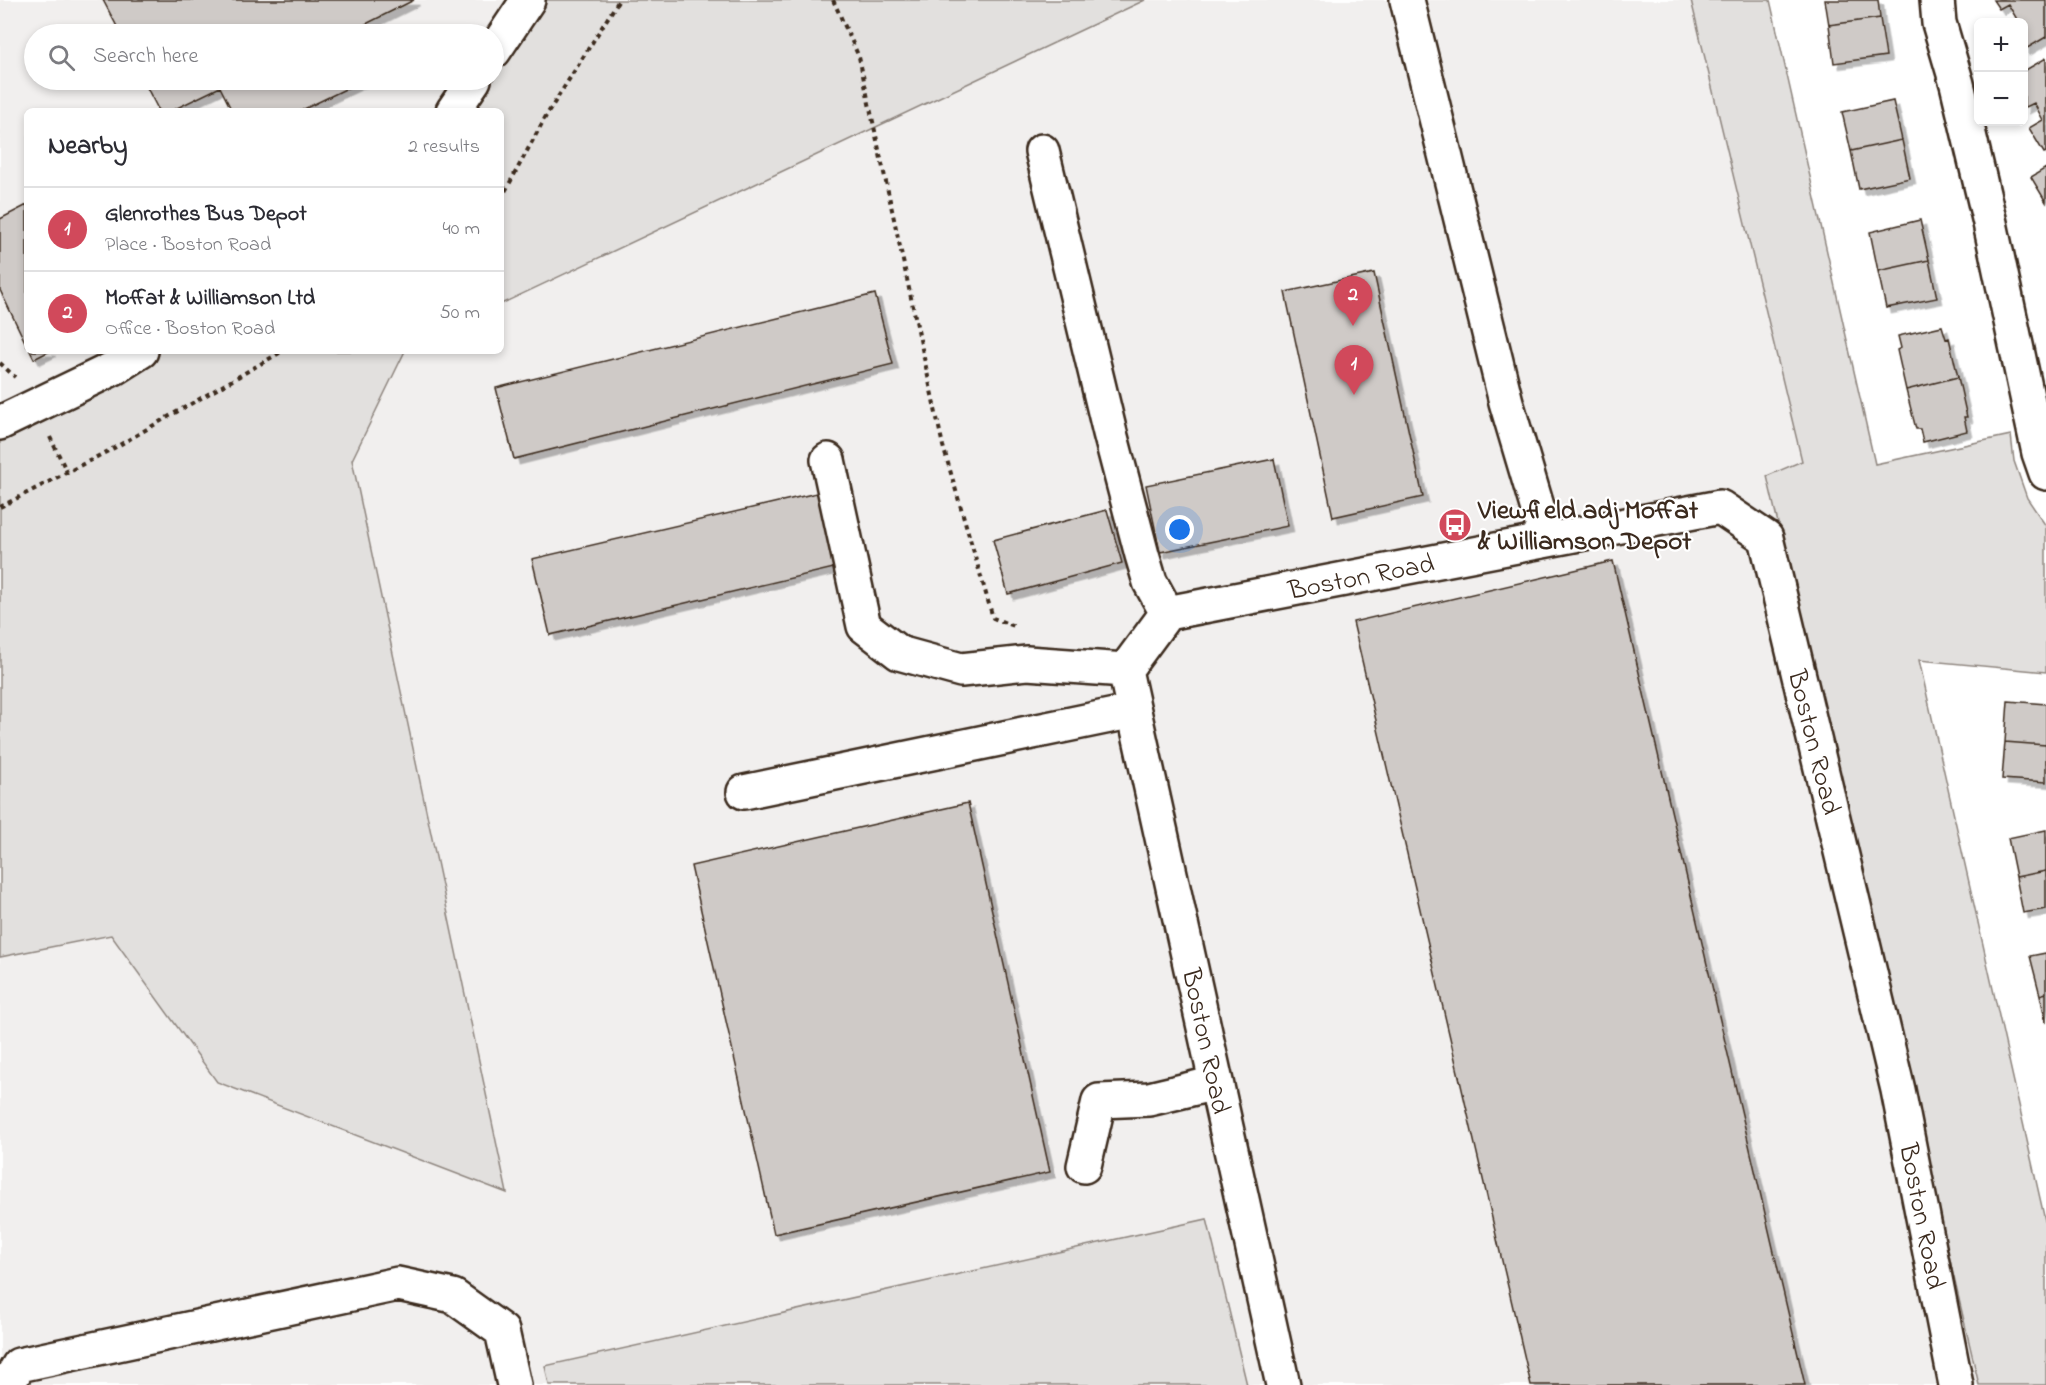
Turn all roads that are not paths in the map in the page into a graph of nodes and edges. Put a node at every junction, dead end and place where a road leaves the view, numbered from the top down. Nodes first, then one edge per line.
1 (528, 0) edge
2 (1407, 0) edge
3 (1937, 0) edge
4 (504, 36) edge
5 (467, 90) edge
6 (455, 108) edge
7 (1042, 151) dead end
8 (136, 354) edge
9 (0, 423) edge
10 (828, 460) dead end
11 (2046, 473) edge
12 (1547, 540) junction
13 (1167, 613) junction
14 (1125, 670) junction
15 (1134, 711) junction
16 (744, 792) dead end
17 (1216, 1083) junction
18 (1084, 1166) dead end
19 (7, 1385) edge
20 (514, 1385) edge
21 (1283, 1385) edge
22 (1956, 1385) edge

1 - 4 street
2 - 12 street
3 - 11 street
5 - 6 street
7 - 13 street
8 - 9 street
10 - 14 street
12 - 13 street, Boston Road
12 - 22 street, Boston Road
13 - 14 street
14 - 15 street, Boston Road
15 - 16 street
15 - 17 street, Boston Road
17 - 18 street
17 - 21 street, Boston Road
19 - 20 street

